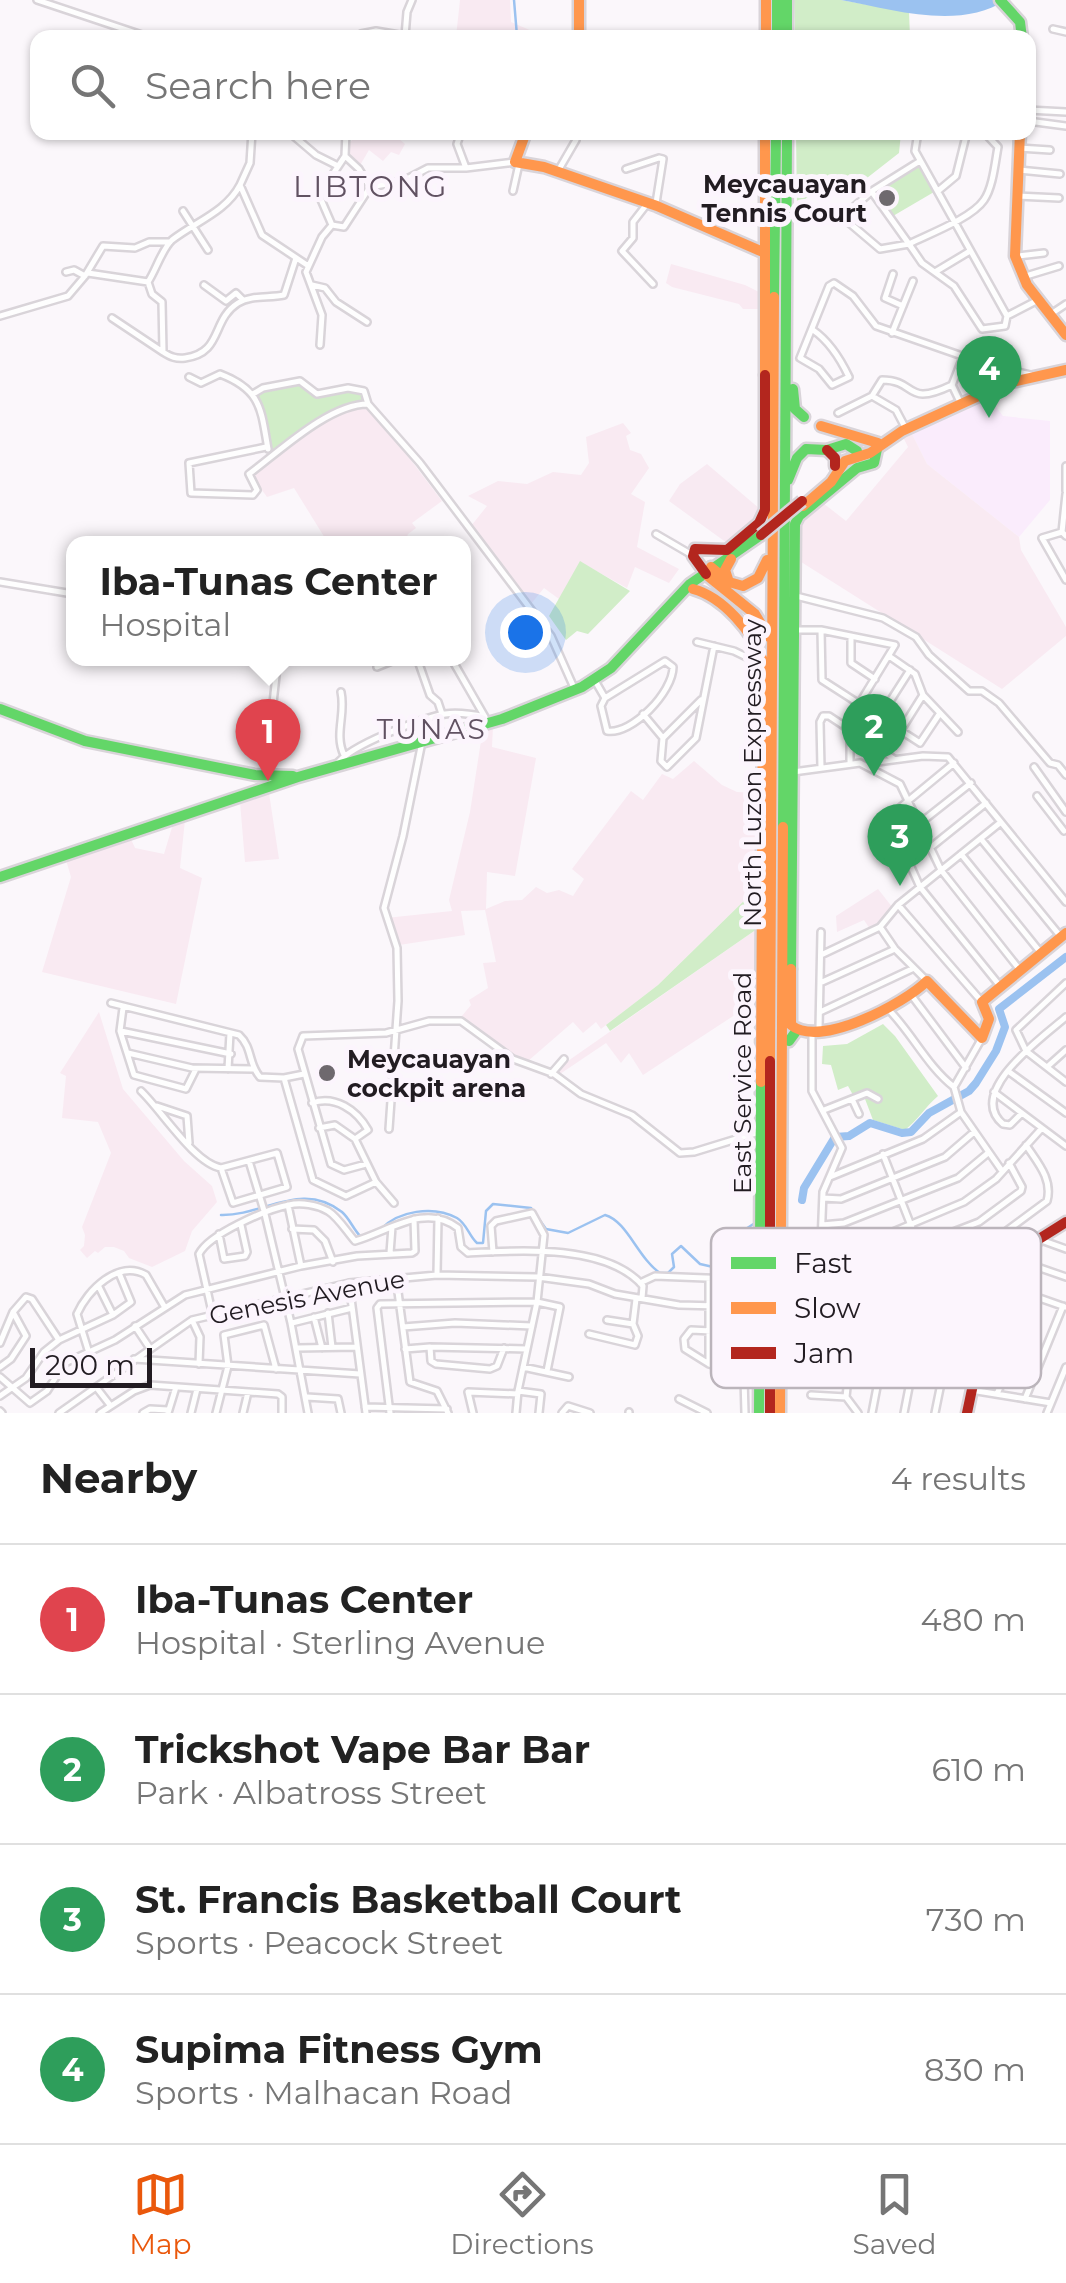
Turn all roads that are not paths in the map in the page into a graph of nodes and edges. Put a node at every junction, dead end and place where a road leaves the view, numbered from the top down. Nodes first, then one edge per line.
1 (37, 0) edge
2 (412, 0) edge
3 (579, 0) edge
4 (779, 1) edge
5 (1001, 1) edge
6 (1052, 29) dead end
7 (127, 30) edge
8 (406, 30) edge
9 (579, 30) edge
10 (769, 30) edge
11 (777, 30) edge
12 (785, 30) edge
13 (1021, 30) edge
14 (1066, 32) edge
15 (1036, 110) edge
16 (1066, 112) edge
17 (1036, 122) edge
18 (1066, 126) edge
19 (251, 140) edge
20 (298, 140) edge
21 (346, 140) edge
22 (458, 140) edge
23 (524, 140) edge
24 (576, 140) edge
25 (765, 140) edge
26 (776, 140) edge
27 (786, 140) edge
28 (917, 140) edge
29 (964, 140) edge
30 (991, 140) edge
31 (1020, 140) edge
32 (1019, 148) junction
33 (1050, 150) dead end
34 (776, 154) junction
35 (345, 156) junction
36 (920, 161) junction
37 (517, 162) junction
38 (336, 164) junction
39 (466, 168) junction
40 (626, 170) dead end
41 (1019, 170) junction
42 (558, 171) junction
43 (1060, 174) dead end
44 (240, 185) junction
45 (370, 188) junction
46 (513, 190) dead end
47 (938, 190) junction
48 (872, 191) junction
49 (1016, 196) junction
50 (1059, 198) dead end
51 (652, 205) junction
52 (183, 212) dead end
53 (954, 221) junction
54 (332, 225) junction
55 (196, 227) junction
56 (170, 242) junction
57 (909, 244) junction
58 (208, 250) dead end
59 (970, 251) junction
60 (1044, 254) dead end
61 (765, 256) junction
62 (1014, 256) junction
63 (296, 258) junction
64 (307, 265) junction
65 (1059, 266) dead end
66 (66, 272) dead end
67 (935, 272) junction
68 (87, 274) junction
69 (893, 274) dead end
70 (1023, 277) junction
71 (913, 281) dead end
72 (148, 282) junction
73 (787, 282) junction
74 (654, 284) dead end
75 (204, 285) dead end
76 (312, 285) junction
77 (242, 300) junction
78 (1038, 300) junction
79 (1066, 304) edge
80 (903, 306) junction
81 (1051, 314) junction
82 (0, 316) edge
83 (1007, 316) junction
84 (112, 318) dead end
85 (368, 322) dead end
86 (812, 330) junction
87 (892, 333) junction
88 (1066, 334) edge
89 (320, 345) dead end
90 (163, 352) junction
91 (963, 357) junction
92 (1066, 370) edge
93 (1031, 375) junction
94 (188, 377) dead end
95 (952, 385) junction
96 (253, 394) junction
97 (872, 396) junction
98 (368, 404) junction
99 (958, 405) junction
100 (838, 413) dead end
101 (804, 418) dead end
102 (822, 426) dead end
103 (908, 428) junction
104 (851, 437) junction
105 (881, 444) junction
106 (266, 447) junction
107 (830, 449) junction
108 (272, 454) junction
109 (856, 458) junction
110 (839, 465) junction
111 (1066, 466) edge
112 (784, 493) junction
113 (1066, 493) edge
114 (656, 534) dead end
115 (1064, 534) edge
116 (765, 537) junction
117 (731, 556) junction
118 (693, 557) junction
119 (1066, 580) edge
120 (0, 582) edge
121 (708, 582) junction
122 (66, 593) edge
123 (793, 595) junction
124 (793, 630) junction
125 (822, 630) junction
126 (850, 636) junction
127 (697, 642) dead end
128 (771, 645) junction
129 (714, 646) junction
130 (889, 656) junction
131 (763, 665) junction
132 (277, 666) edge
133 (420, 666) edge
134 (456, 666) edge
135 (910, 670) junction
136 (874, 679) junction
137 (594, 680) junction
138 (575, 690) junction
139 (340, 692) dead end
140 (923, 695) junction
141 (605, 698) junction
142 (703, 698) junction
143 (859, 704) junction
144 (0, 709) edge
145 (940, 713) junction
146 (643, 714) junction
147 (442, 715) junction
148 (880, 717) junction
149 (486, 720) junction
150 (850, 730) junction
151 (901, 730) junction
152 (958, 732) dead end
153 (663, 738) junction
154 (422, 742) junction
155 (920, 743) junction
156 (344, 755) junction
157 (922, 756) junction
158 (894, 759) junction
159 (954, 763) junction
160 (850, 764) junction
161 (867, 764) junction
162 (336, 766) junction
163 (821, 768) junction
164 (1034, 768) dead end
165 (792, 772) junction
166 (1066, 774) edge
167 (272, 781) junction
168 (970, 783) junction
169 (1052, 792) junction
170 (909, 800) junction
171 (986, 803) junction
172 (1066, 812) edge
173 (1002, 822) junction
174 (919, 824) junction
175 (1065, 831) edge
176 (981, 838) junction
177 (930, 848) junction
178 (961, 854) junction
179 (941, 870) junction
180 (0, 877) edge
181 (920, 887) junction
182 (1066, 902) edge
183 (898, 905) junction
184 (880, 927) junction
185 (821, 932) dead end
186 (1064, 935) edge
187 (772, 939) junction
188 (895, 949) junction
189 (1042, 953) junction
190 (820, 955) junction
191 (914, 968) junction
192 (1020, 970) junction
193 (927, 981) junction
194 (820, 983) junction
195 (1066, 983) edge
196 (1000, 986) junction
197 (912, 996) junction
198 (982, 1002) junction
199 (111, 1003) dead end
200 (123, 1007) junction
201 (886, 1007) junction
202 (820, 1012) junction
203 (1066, 1017) edge
204 (794, 1027) junction
205 (120, 1031) junction
206 (230, 1032) junction
207 (394, 1032) junction
208 (816, 1032) junction
209 (982, 1038) junction
210 (1066, 1050) edge
211 (1026, 1051) junction
212 (128, 1053) junction
213 (231, 1054) junction
214 (564, 1059) dead end
215 (1047, 1067) junction
216 (966, 1068) junction
217 (196, 1069) junction
218 (228, 1069) junction
219 (252, 1069) junction
220 (1008, 1070) junction
221 (304, 1074) junction
222 (551, 1074) junction
223 (284, 1078) junction
224 (1066, 1082) edge
225 (140, 1091) dead end
226 (957, 1092) junction
227 (994, 1092) junction
228 (852, 1099) junction
229 (878, 1099) dead end
230 (312, 1103) junction
231 (157, 1106) junction
232 (824, 1110) junction
233 (961, 1112) junction
234 (1022, 1113) junction
235 (1066, 1113) edge
236 (859, 1114) dead end
237 (319, 1128) junction
238 (389, 1128) dead end
239 (1042, 1128) junction
240 (761, 1132) junction
241 (974, 1132) junction
242 (355, 1138) junction
243 (1026, 1144) junction
244 (189, 1146) junction
245 (1066, 1146) edge
246 (988, 1153) junction
247 (883, 1154) junction
248 (248, 1161) junction
249 (1008, 1162) junction
250 (835, 1163) junction
251 (366, 1164) junction
252 (782, 1166) junction
253 (221, 1168) junction
254 (842, 1171) junction
255 (1002, 1171) junction
256 (829, 1178) junction
257 (892, 1178) junction
258 (376, 1182) junction
259 (823, 1198) junction
260 (901, 1201) junction
261 (394, 1203) dead end
262 (288, 1205) junction
263 (263, 1206) junction
264 (438, 1218) junction
265 (414, 1219) junction
266 (1066, 1222) edge
267 (910, 1223) junction
268 (393, 1224) junction
269 (240, 1225) junction
270 (822, 1225) junction
271 (292, 1228) junction
272 (761, 1228) edge
273 (771, 1228) edge
274 (781, 1228) edge
275 (822, 1228) edge
276 (899, 1228) edge
277 (912, 1228) edge
278 (963, 1228) edge
279 (1010, 1228) edge
280 (219, 1234) junction
281 (1041, 1237) edge
282 (1041, 1240) edge
283 (1066, 1249) edge
284 (493, 1252) junction
285 (542, 1252) junction
286 (390, 1253) junction
287 (333, 1262) junction
288 (301, 1266) junction
289 (1041, 1268) edge
290 (277, 1271) junction
291 (119, 1272) junction
292 (437, 1275) junction
293 (396, 1277) junction
294 (1066, 1277) edge
295 (538, 1278) junction
296 (708, 1279) joint
297 (349, 1283) junction
298 (640, 1283) junction
299 (98, 1286) junction
300 (208, 1288) junction
301 (283, 1297) junction
302 (639, 1298) junction
303 (401, 1302) junction
304 (537, 1302) junction
305 (710, 1306) junction
306 (1064, 1306) edge
307 (164, 1308) junction
308 (352, 1308) junction
309 (13, 1312) junction
310 (212, 1312) junction
311 (328, 1313) junction
312 (113, 1315) junction
313 (314, 1317) junction
314 (192, 1320) junction
315 (607, 1320) dead end
316 (291, 1323) junction
317 (634, 1324) junction
318 (135, 1326) junction
319 (532, 1326) junction
320 (404, 1327) junction
321 (710, 1330) junction
322 (80, 1331) junction
323 (589, 1334) dead end
324 (59, 1340) junction
325 (0, 1343) edge
326 (356, 1346) junction
327 (149, 1347) junction
328 (332, 1347) junction
329 (430, 1347) junction
330 (297, 1348) junction
331 (322, 1348) junction
332 (504, 1348) junction
333 (405, 1349) junction
334 (526, 1349) junction
335 (89, 1353) junction
336 (134, 1359) junction
337 (1041, 1361) edge
338 (199, 1364) junction
339 (710, 1364) joint
340 (228, 1366) junction
341 (523, 1367) junction
342 (1066, 1367) edge
343 (0, 1368) edge
344 (276, 1369) junction
345 (302, 1371) junction
346 (547, 1371) junction
347 (360, 1374) junction
348 (0, 1377) edge
349 (569, 1377) dead end
350 (96, 1386) junction
351 (176, 1387) junction
352 (744, 1388) edge
353 (759, 1388) edge
354 (770, 1388) edge
355 (780, 1388) edge
356 (847, 1388) edge
357 (877, 1388) edge
358 (909, 1388) edge
359 (939, 1388) edge
360 (1000, 1388) edge
361 (1030, 1388) edge
362 (11, 1389) junction
363 (197, 1389) junction
364 (971, 1390) joint
365 (222, 1391) junction
366 (248, 1392) junction
367 (518, 1393) junction
368 (998, 1394) junction
369 (811, 1395) dead end
370 (0, 1396) edge
371 (846, 1397) junction
372 (307, 1398) junction
373 (679, 1399) dead end
374 (1025, 1399) junction
375 (1051, 1403) junction
376 (110, 1405) junction
377 (366, 1410) edge
378 (390, 1410) edge
379 (168, 1411) edge
380 (415, 1411) edge
381 (448, 1411) edge
382 (473, 1412) edge
383 (59, 1413) edge
384 (100, 1413) edge
385 (143, 1413) edge
386 (191, 1413) edge
387 (216, 1413) edge
388 (243, 1413) edge
389 (282, 1413) edge
390 (308, 1413) edge
391 (341, 1413) edge
392 (481, 1413) edge
393 (516, 1413) edge
394 (539, 1413) edge
395 (562, 1413) edge
396 (590, 1413) edge
397 (707, 1413) edge
398 (745, 1413) edge
399 (759, 1413) edge
400 (770, 1413) edge
401 (780, 1413) edge
402 (858, 1413) edge
403 (872, 1413) edge
404 (904, 1413) edge
405 (935, 1413) edge
406 (967, 1413) edge
407 (1047, 1413) edge

1 - 7 street
2 - 8 street
3 - 9 main road
4 - 10 main road
4 - 11 main road
4 - 12 main road
5 - 13 main road
6 - 14 street
15 - 16 street
17 - 18 street
19 - 44 street
20 - 38 street
21 - 35 street
22 - 39 street
23 - 37 main road
24 - 42 street
25 - 61 main road
26 - 34 main road, North Luzon Expressway
27 - 73 main road, North Luzon Expressway
28 - 36 street
29 - 47 street
30 - 53 street
31 - 32 main road
32 - 33 street
32 - 41 main road
34 - 61 main road
34 - 116 main road, North Luzon Expressway
35 - 38 street
35 - 45 street
36 - 47 street
36 - 48 street
37 - 39 street
37 - 42 main road
37 - 46 street
38 - 54 street
39 - 45 street
40 - 51 street
41 - 43 street
41 - 49 main road
42 - 51 main road
44 - 55 street
44 - 63 street
45 - 54 street
47 - 53 street
48 - 57 street
48 - 57 street
49 - 50 street
49 - 62 main road
51 - 61 main road
51 - 74 street
52 - 55 street
53 - 57 street
53 - 59 street
54 - 64 street
55 - 56 street
55 - 58 street
56 - 68 street
56 - 72 street
57 - 67 street
59 - 67 street
59 - 83 street
60 - 62 street
61 - 118 main road
62 - 70 main road
63 - 64 street
63 - 77 street
64 - 76 street
65 - 70 street
66 - 68 street
67 - 83 street
68 - 72 street
68 - 82 street
69 - 80 street
70 - 78 main road
71 - 80 street
72 - 90 street
73 - 101 main road
73 - 112 main road, North Luzon Expressway
75 - 77 street
76 - 85 street
76 - 89 street
77 - 90 street
78 - 81 main road
78 - 83 street
79 - 81 street
80 - 87 street
81 - 88 main road
84 - 90 street
86 - 86 street
86 - 87 street
87 - 91 street
91 - 93 street
91 - 95 street
92 - 93 main road
93 - 99 main road
94 - 96 street
95 - 97 street
95 - 99 street
96 - 98 street
96 - 106 street
97 - 100 street
97 - 103 street
98 - 108 street
98 - 138 street
99 - 103 main road
102 - 104 main road
103 - 105 main road
104 - 105 main road
104 - 109 main road
105 - 109 main road
106 - 108 street
106 - 108 street
107 - 109 main road
107 - 110 main road
107 - 112 main road
109 - 110 main road
109 - 110 main road
109 - 123 main road
110 - 116 main road, bridge
111 - 113 street
112 - 252 main road, North Luzon Expressway
113 - 115 street
114 - 118 street
115 - 119 street
116 - 117 main road
116 - 121 main road
116 - 128 main road, North Luzon Expressway
117 - 118 main road
117 - 121 main road
117 - 121 main road
118 - 121 main road
118 - 121 main road
120 - 122 street
121 - 128 main road
121 - 131 main road
121 - 137 main road
123 - 124 main road
123 - 166 street
124 - 125 street
124 - 165 main road
125 - 126 street
125 - 143 street
126 - 130 street
126 - 136 street
127 - 129 street
128 - 187 main road, North Luzon Expressway
129 - 131 street
129 - 142 street
130 - 135 street
130 - 136 street
131 - 240 main road, East Service Road
132 - 167 street
133 - 147 street
134 - 149 street
135 - 140 street
135 - 148 street
136 - 143 street
137 - 138 main road
137 - 141 street
138 - 149 main road
139 - 156 street
140 - 145 street
140 - 151 street
141 - 146 street
141 - 146 street
142 - 153 street
142 - 153 street
143 - 148 street
144 - 167 main road
145 - 152 street
145 - 155 street
146 - 153 street
147 - 149 street
147 - 156 street
148 - 151 street
149 - 154 main road
150 - 158 street
150 - 160 street
150 - 163 street
151 - 155 street
154 - 162 main road
154 - 207 street
155 - 157 street
156 - 162 street
157 - 158 street
157 - 159 street
158 - 161 street
159 - 168 street
159 - 170 street
160 - 161 street
160 - 163 street
161 - 170 street
162 - 167 main road
163 - 165 street
164 - 169 street
165 - 204 main road
167 - 180 main road
168 - 171 street
168 - 174 street
169 - 172 street
169 - 175 street
170 - 174 street
170 - 181 street
171 - 173 street
171 - 177 street
173 - 176 street
173 - 182 street
174 - 177 street
176 - 178 street
176 - 186 street
177 - 179 street
178 - 179 street
178 - 189 street
179 - 181 street
179 - 192 street
181 - 183 street
181 - 196 street
183 - 184 street
183 - 198 street
184 - 188 street
184 - 190 street
185 - 190 street
186 - 189 main road
187 - 240 main road
187 - 273 main road, North Luzon Expressway
188 - 191 street
188 - 194 street
189 - 192 main road
190 - 194 street
191 - 193 street
191 - 202 street
192 - 196 main road
193 - 197 main road
193 - 209 main road
194 - 202 street
195 - 211 street
196 - 198 main road
197 - 201 main road
197 - 216 street
198 - 209 main road
199 - 200 street
200 - 205 street
200 - 206 street
201 - 208 main road
201 - 226 street
202 - 208 street
203 - 211 street
204 - 208 main road
204 - 252 main road
205 - 212 street
205 - 213 street
206 - 213 street
206 - 219 street
207 - 221 street
207 - 222 street
207 - 238 street
208 - 232 street
209 - 216 street
210 - 215 street
211 - 215 street
211 - 220 street
212 - 217 street
212 - 217 street
213 - 218 street
214 - 222 street
215 - 224 street
216 - 226 street
217 - 218 street
218 - 219 street
219 - 223 street
220 - 227 street
220 - 235 street
221 - 223 street
221 - 230 street
222 - 240 street
223 - 258 street
225 - 231 street
226 - 233 street
227 - 234 street
227 - 234 street
228 - 229 street
228 - 232 street
228 - 236 street
230 - 237 street
230 - 242 street
231 - 244 street
231 - 244 street
232 - 250 street
233 - 241 street
233 - 247 street
234 - 239 street
237 - 242 street
237 - 251 street
239 - 243 street
239 - 245 street
240 - 272 main road, East Service Road
241 - 246 street
241 - 257 street
242 - 251 street
243 - 249 street
243 - 279 street
244 - 253 street
246 - 255 street
246 - 260 street
247 - 254 street
247 - 257 street
248 - 253 street
248 - 263 street
248 - 263 street
249 - 255 street
249 - 278 street
250 - 254 street
250 - 256 street
251 - 258 street
252 - 274 main road, North Luzon Expressway
253 - 263 street
254 - 256 street
255 - 267 street
256 - 259 street
257 - 259 street
257 - 260 street
258 - 261 street
259 - 270 street
260 - 267 street
260 - 270 street
262 - 263 street
262 - 268 street
262 - 271 street
263 - 269 street
263 - 290 street
264 - 265 street
264 - 284 street
264 - 292 street
265 - 268 street
265 - 286 street
266 - 281 main road
267 - 276 street
267 - 277 street
268 - 286 street
269 - 280 street
269 - 280 street
270 - 275 street
271 - 287 street
271 - 288 street
280 - 300 street
282 - 283 street
284 - 285 street
284 - 285 street
285 - 295 street
285 - 298 street
286 - 287 street
287 - 288 street
288 - 290 street
289 - 294 street
290 - 300 street
290 - 301 street
291 - 299 street
291 - 307 street
291 - 312 street
292 - 293 street, Genesis Avenue
292 - 295 street, Genesis Avenue
293 - 297 street, Genesis Avenue
293 - 303 street
295 - 302 street, Genesis Avenue
295 - 304 street
296 - 298 street
296 - 305 street
297 - 301 street, Genesis Avenue
297 - 308 street
298 - 302 street
299 - 312 street
299 - 322 street
300 - 307 street
300 - 310 street
301 - 310 street, Genesis Avenue
301 - 316 street
302 - 305 street, Genesis Avenue
302 - 317 street
303 - 304 street
303 - 320 street
303 - 378 street
304 - 319 street
304 - 346 street
305 - 321 street
306 - 337 street
307 - 318 street
308 - 311 street
308 - 326 street
309 - 324 street
309 - 325 street
309 - 343 street
310 - 314 street, Genesis Avenue
311 - 313 street
311 - 328 street
312 - 322 street
313 - 316 street
313 - 331 street
314 - 327 street, Genesis Avenue
314 - 338 street
315 - 317 street
316 - 330 street
317 - 323 street
318 - 327 street
318 - 335 street
319 - 320 street
319 - 334 street
320 - 333 street
321 - 339 street
321 - 339 street
322 - 324 street
322 - 335 street
324 - 362 street
326 - 328 street
326 - 347 street
327 - 336 street, Genesis Avenue
328 - 331 street
329 - 332 street
329 - 332 street
329 - 333 street
330 - 331 street
330 - 345 street
332 - 334 street
333 - 381 street
334 - 341 street
335 - 362 street
336 - 338 street
336 - 350 street, Genesis Avenue
338 - 340 street
340 - 344 street
340 - 344 street
340 - 365 street
341 - 346 street
341 - 367 street
342 - 375 street
344 - 345 street
345 - 347 street
345 - 372 street
346 - 349 street
347 - 377 street
348 - 362 street
350 - 376 street
350 - 383 street, Genesis Avenue
351 - 363 street
351 - 376 street
351 - 379 street
352 - 398 street
353 - 399 main road, East Service Road
354 - 400 main road, North Luzon Expressway
355 - 401 main road, North Luzon Expressway
356 - 371 street
357 - 403 street
358 - 404 street
359 - 405 street
360 - 368 street
361 - 374 street
362 - 370 street
363 - 365 street
363 - 386 street
364 - 368 street
364 - 406 main road
365 - 366 street
365 - 387 street
366 - 388 street
366 - 389 street
367 - 382 street
367 - 393 street
367 - 394 street
368 - 374 street
369 - 371 street
371 - 402 street
372 - 390 street
372 - 391 street
373 - 397 street
374 - 375 street
375 - 407 street
376 - 384 street
377 - 378 street
378 - 380 street
379 - 385 street
380 - 381 street
382 - 392 street
395 - 396 street

